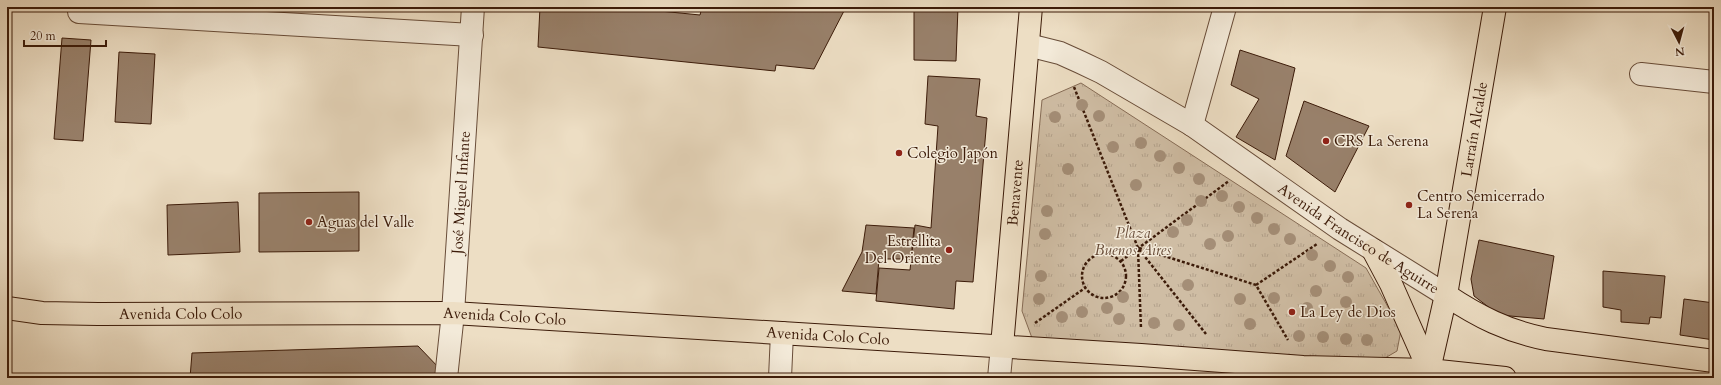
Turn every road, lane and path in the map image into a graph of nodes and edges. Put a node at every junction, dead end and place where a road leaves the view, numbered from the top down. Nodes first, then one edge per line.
1 (473, 7) edge
2 (1031, 7) edge
3 (1225, 7) edge
4 (1495, 7) edge
5 (79, 12) dead end
6 (472, 35) junction
7 (1028, 45) junction
8 (1060, 53) junction
9 (1641, 74) dead end
10 (1714, 82) edge
11 (1192, 125) junction
12 (1248, 166) junction
13 (1340, 229) junction
14 (1138, 248) junction
15 (1373, 250) junction
16 (1121, 261) junction
17 (1256, 284) junction
18 (1085, 288) junction
19 (1446, 295) junction
20 (7, 308) edge
21 (453, 313) junction
22 (1034, 324) dead end
23 (782, 333) junction
24 (1002, 346) junction
25 (1141, 355) junction
26 (1227, 361) junction
27 (1714, 361) edge
28 (1303, 367) junction
29 (1430, 374) edge
30 (446, 378) edge
31 (780, 378) edge
32 (999, 378) edge
33 (1505, 378) edge

1 - 6 street, José Miguel Infante
2 - 7 main road, Benavente
3 - 11 street
4 - 19 main road, Larraín Alcalde
5 - 6 street
6 - 21 street, José Miguel Infante
7 - 8 street, Avenida Francisco de Aguirre
7 - 24 main road, Benavente
8 - 11 street, Avenida Francisco de Aguirre
8 - 14 path
9 - 10 street
11 - 12 street, Avenida Francisco de Aguirre
12 - 13 street, Avenida Francisco de Aguirre
12 - 14 path
13 - 15 street, Avenida Francisco de Aguirre
13 - 17 path
14 - 16 path
14 - 17 path
14 - 25 path
14 - 26 path
15 - 19 street, Avenida Francisco de Aguirre
15 - 29 main road
16 - 18 path
16 - 18 path
17 - 28 path
18 - 22 path
19 - 27 main road, Avenida Francisco de Aguirre
19 - 29 main road, Larraín Alcalde
20 - 21 main road, Avenida Colo Colo
21 - 23 main road, Avenida Colo Colo
21 - 30 street, José Miguel Infante
23 - 24 main road, Avenida Colo Colo
23 - 31 street
24 - 25 main road
24 - 32 street, Benavente
25 - 26 main road
26 - 28 main road
28 - 29 main road
29 - 33 main road

